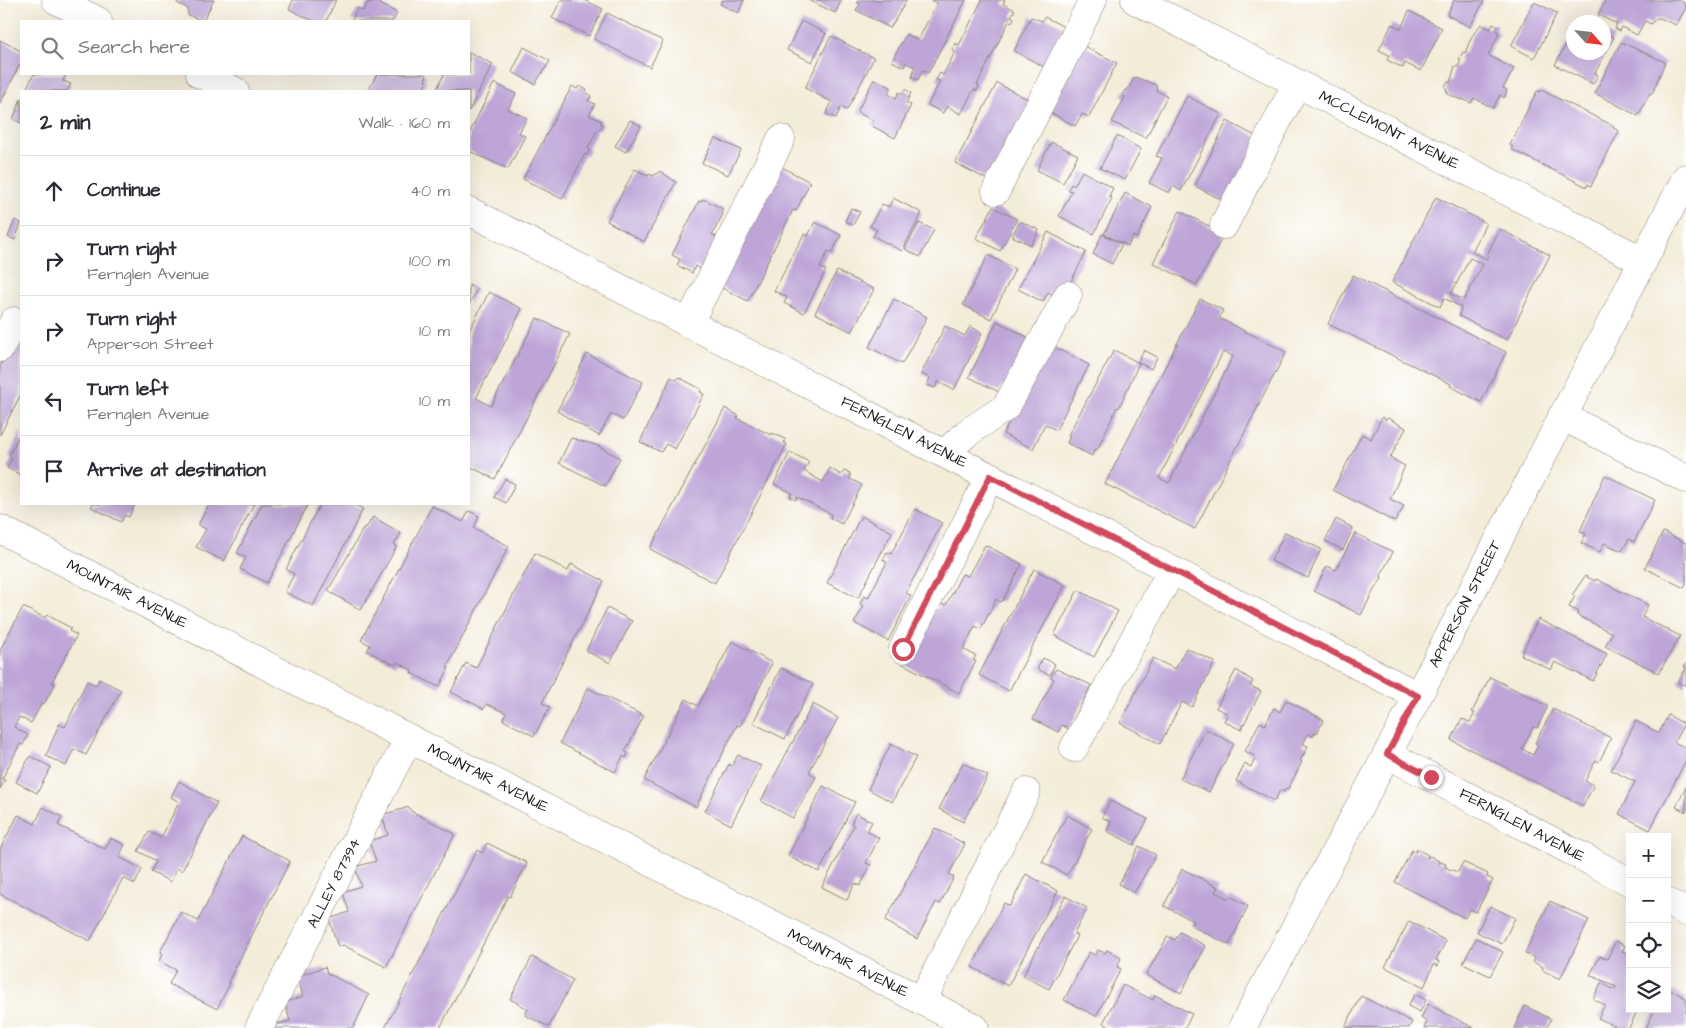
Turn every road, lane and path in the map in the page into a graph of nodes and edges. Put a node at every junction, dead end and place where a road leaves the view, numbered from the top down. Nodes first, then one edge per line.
1 (56, 0) edge
2 (1093, 0) edge
3 (1135, 0) edge
4 (96, 20) edge
5 (202, 75) edge
6 (1298, 83) junction
7 (233, 90) edge
8 (781, 139) dead end
9 (1686, 178) edge
10 (996, 191) dead end
11 (470, 212) edge
12 (1224, 226) dead end
13 (1643, 261) junction
14 (1068, 295) dead end
15 (14, 321) dead end
16 (690, 323) junction
17 (0, 348) edge
18 (1562, 416) junction
19 (945, 454) junction
20 (990, 476) junction
21 (1686, 479) edge
22 (0, 529) edge
23 (1172, 570) junction
24 (903, 649) dead end
25 (1418, 696) junction
26 (409, 738) junction
27 (1074, 748) dead end
28 (1387, 754) junction
29 (1026, 792) dead end
30 (1626, 880) edge
31 (1671, 904) edge
32 (1686, 912) edge
33 (922, 1000) junction
34 (259, 1028) edge
35 (976, 1028) edge
36 (1242, 1028) edge

1 - 4 street
2 - 10 street
3 - 6 street, MCCLEMONT AVENUE
5 - 7 street
6 - 12 street
6 - 13 street, MCCLEMONT AVENUE
8 - 16 street
9 - 13 street, APPERSON STREET
11 - 16 street, FERNGLEN AVENUE
13 - 18 street, APPERSON STREET
14 - 19 street
15 - 17 street
16 - 19 street, FERNGLEN AVENUE
18 - 21 street
18 - 25 street, APPERSON STREET
19 - 20 street, FERNGLEN AVENUE
20 - 23 street, FERNGLEN AVENUE
20 - 24 street
22 - 26 street, MOUNTAIR AVENUE
23 - 25 street, FERNGLEN AVENUE
23 - 27 street
25 - 28 street, APPERSON STREET
26 - 33 street, MOUNTAIR AVENUE
26 - 34 street, ALLEY 87394
28 - 30 street, FERNGLEN AVENUE
28 - 36 street, APPERSON STREET
29 - 33 street
31 - 32 street
33 - 35 street, MOUNTAIR AVENUE

